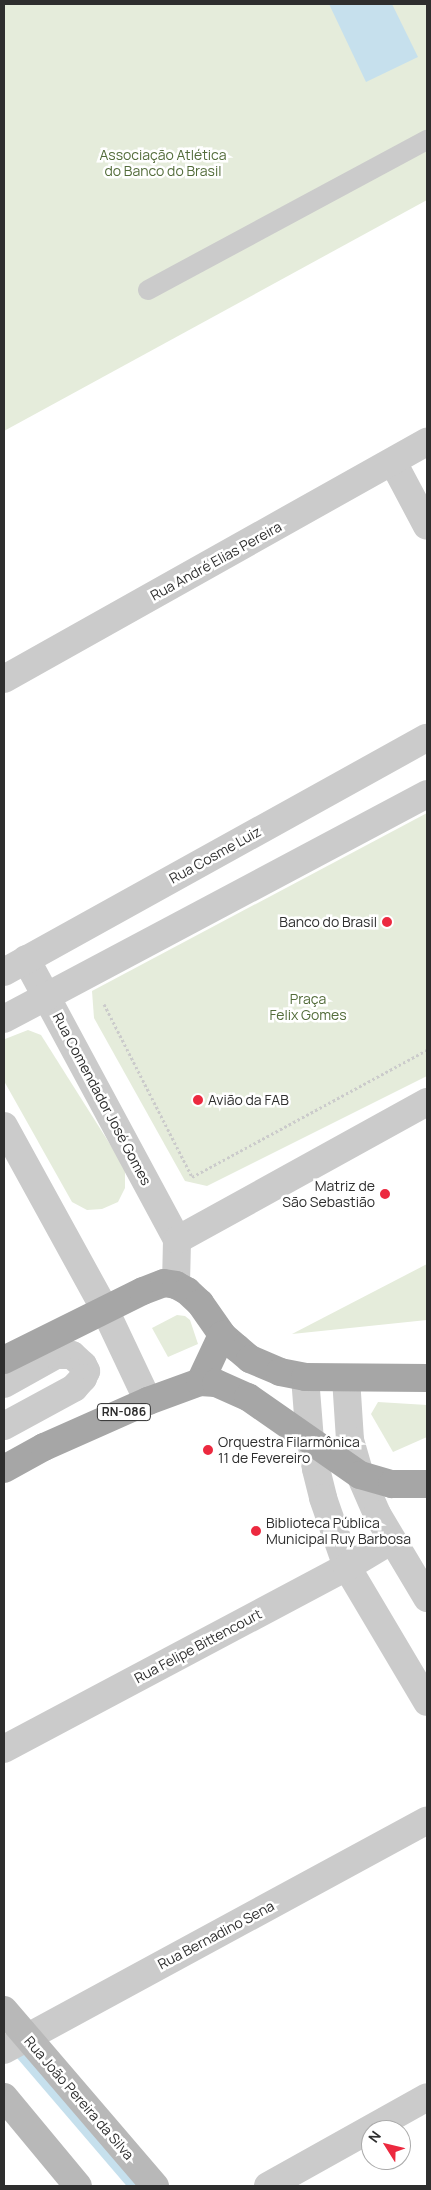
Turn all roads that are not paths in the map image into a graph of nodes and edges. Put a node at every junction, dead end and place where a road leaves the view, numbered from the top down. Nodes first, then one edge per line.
1 (427, 140) edge
2 (148, 290) dead end
3 (427, 442) edge
4 (393, 462) junction
5 (427, 526) edge
6 (4, 679) edge
7 (427, 738) edge
8 (427, 794) edge
9 (15, 966) edge
10 (47, 997) junction
11 (4, 1019) edge
12 (427, 1102) edge
13 (4, 1126) edge
14 (177, 1240) junction
15 (176, 1285) junction
16 (105, 1310) junction
17 (222, 1335) junction
18 (4, 1360) edge
19 (306, 1378) junction
20 (346, 1378) junction
21 (427, 1378) edge
22 (200, 1382) junction
23 (4, 1384) edge
24 (148, 1401) junction
25 (4, 1426) edge
26 (310, 1440) junction
27 (4, 1468) edge
28 (360, 1475) junction
29 (427, 1484) edge
30 (392, 1540) junction
31 (347, 1567) junction
32 (427, 1598) edge
33 (427, 1702) edge
34 (4, 1749) edge
35 (427, 1820) edge
36 (4, 2010) edge
37 (16, 2044) edge
38 (4, 2097) edge
39 (427, 2097) edge
40 (78, 2186) edge
41 (156, 2186) edge
42 (268, 2186) edge

1 - 2 lane
3 - 4 street, Rua André Elias Pereira
4 - 5 street
4 - 6 street, Rua André Elias Pereira
7 - 9 street, Rua Cosme Luiz
8 - 10 street
9 - 10 street, Rua Comendador José Gomes
10 - 11 street
10 - 14 street, Rua Comendador José Gomes
12 - 14 street
13 - 16 street
14 - 15 street
15 - 16 main road
15 - 17 main road
16 - 18 main road
16 - 24 street
17 - 19 main road
17 - 22 main road
19 - 20 main road
19 - 26 street
20 - 21 main road
20 - 28 street
22 - 24 main road, RN-086
22 - 26 main road
23 - 25 street
24 - 27 main road, RN-086
26 - 28 main road
26 - 31 street
28 - 29 main road
28 - 30 street
30 - 31 street, Rua Felipe Bittencourt
30 - 32 street
31 - 33 street
31 - 34 street, Rua Felipe Bittencourt
35 - 37 street, Rua Bernadino Sena
36 - 37 street, Rua João Pereira da Silva
37 - 41 street, Rua João Pereira da Silva
38 - 40 street
39 - 42 street

